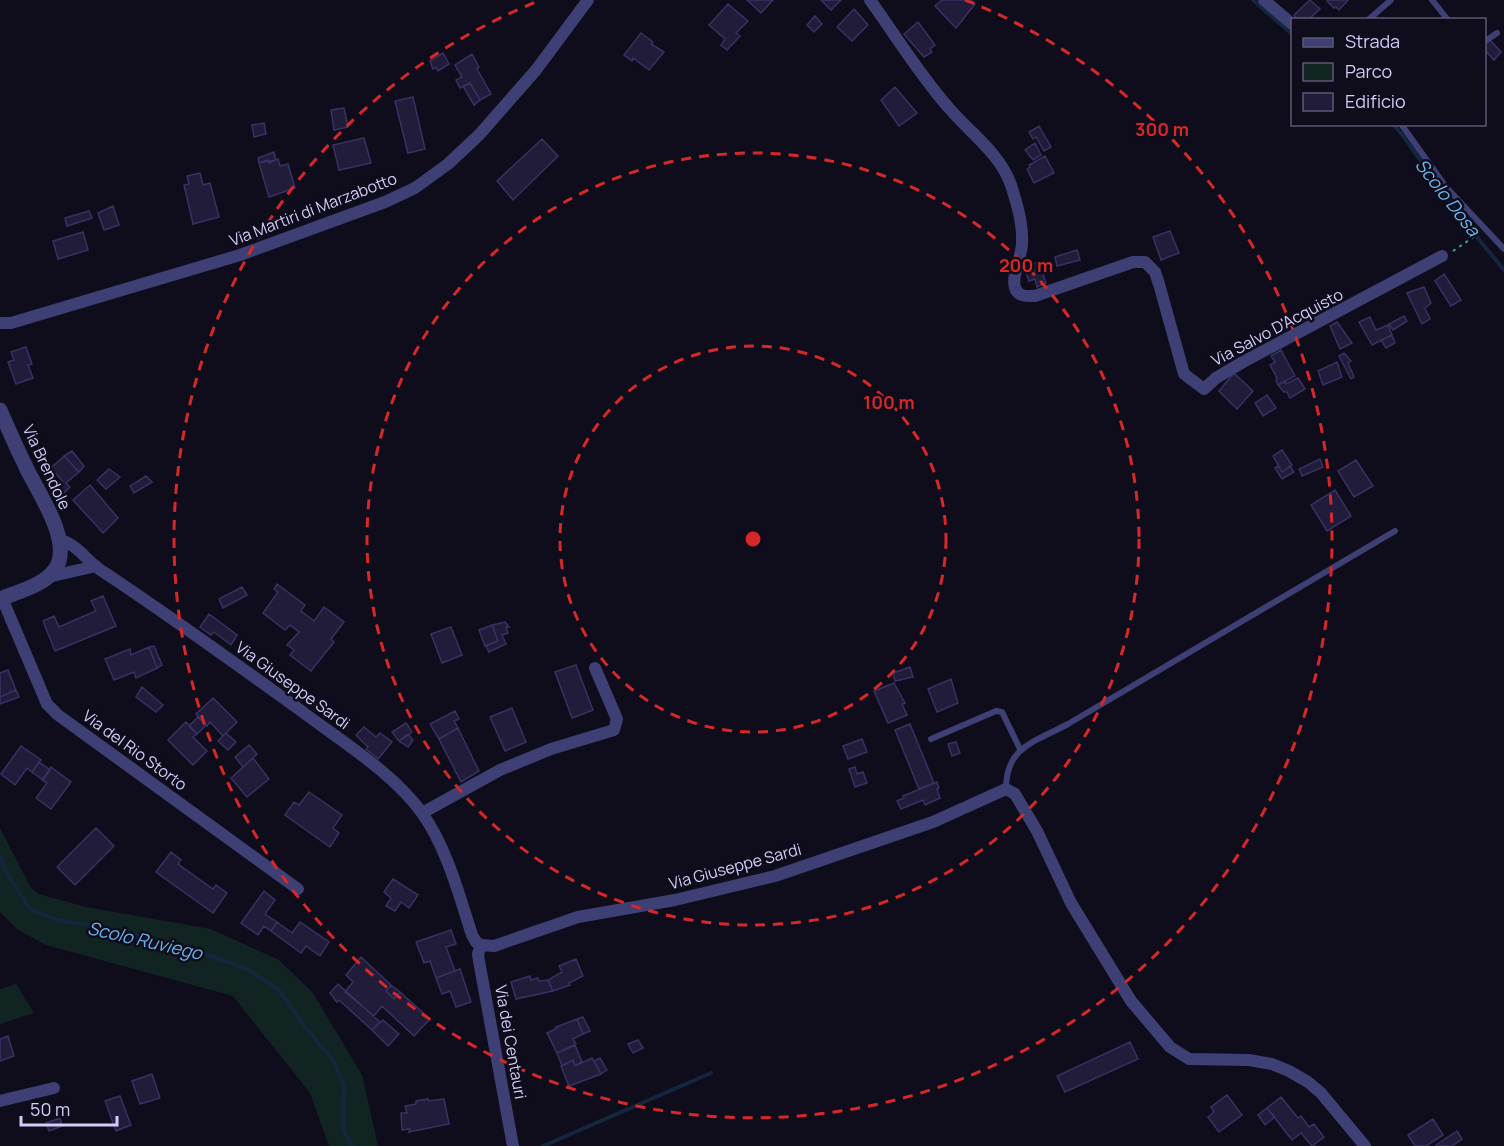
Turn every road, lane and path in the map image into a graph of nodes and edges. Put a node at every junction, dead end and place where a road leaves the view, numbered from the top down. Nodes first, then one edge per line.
1 (588, 0) edge
2 (870, 0) edge
3 (1264, 0) edge
4 (1391, 0) edge
5 (1432, 0) edge
6 (1370, 18) edge
7 (1446, 18) edge
8 (1291, 22) edge
9 (1497, 33) dead end
10 (1486, 41) edge
11 (1402, 126) edge
12 (1479, 233) dead end
13 (1504, 249) edge
14 (1442, 256) joint
15 (6, 323) edge
16 (0, 331) edge
17 (0, 410) edge
18 (1395, 531) dead end
19 (59, 540) junction
20 (96, 566) junction
21 (48, 577) junction
22 (1, 598) edge
23 (595, 668) dead end
24 (931, 739) dead end
25 (1020, 749) junction
26 (1006, 789) junction
27 (422, 813) junction
28 (298, 889) dead end
29 (481, 945) junction
30 (54, 1088) dead end
31 (0, 1101) edge
32 (513, 1146) edge
33 (1365, 1146) edge

1 - 15 street, Via Martiri di Marzabotto
2 - 14 street, Via Salvo D'Acquisto
3 - 8 street
4 - 6 lane
5 - 7 lane
9 - 10 lane
11 - 13 lane
12 - 14 path
15 - 16 street, Via Martiri di Marzabotto
17 - 19 street, Via Brendole
18 - 25 lane
19 - 20 street, Via Giuseppe Sardi
19 - 21 street
20 - 21 street
20 - 27 street, Via Giuseppe Sardi
21 - 22 street
22 - 28 street, Via del Rio Storto
23 - 27 street
24 - 25 lane
25 - 26 lane
26 - 29 street, Via Giuseppe Sardi
26 - 33 street
27 - 29 street, Via Giuseppe Sardi
29 - 32 street, Via dei Centauri
30 - 31 street

